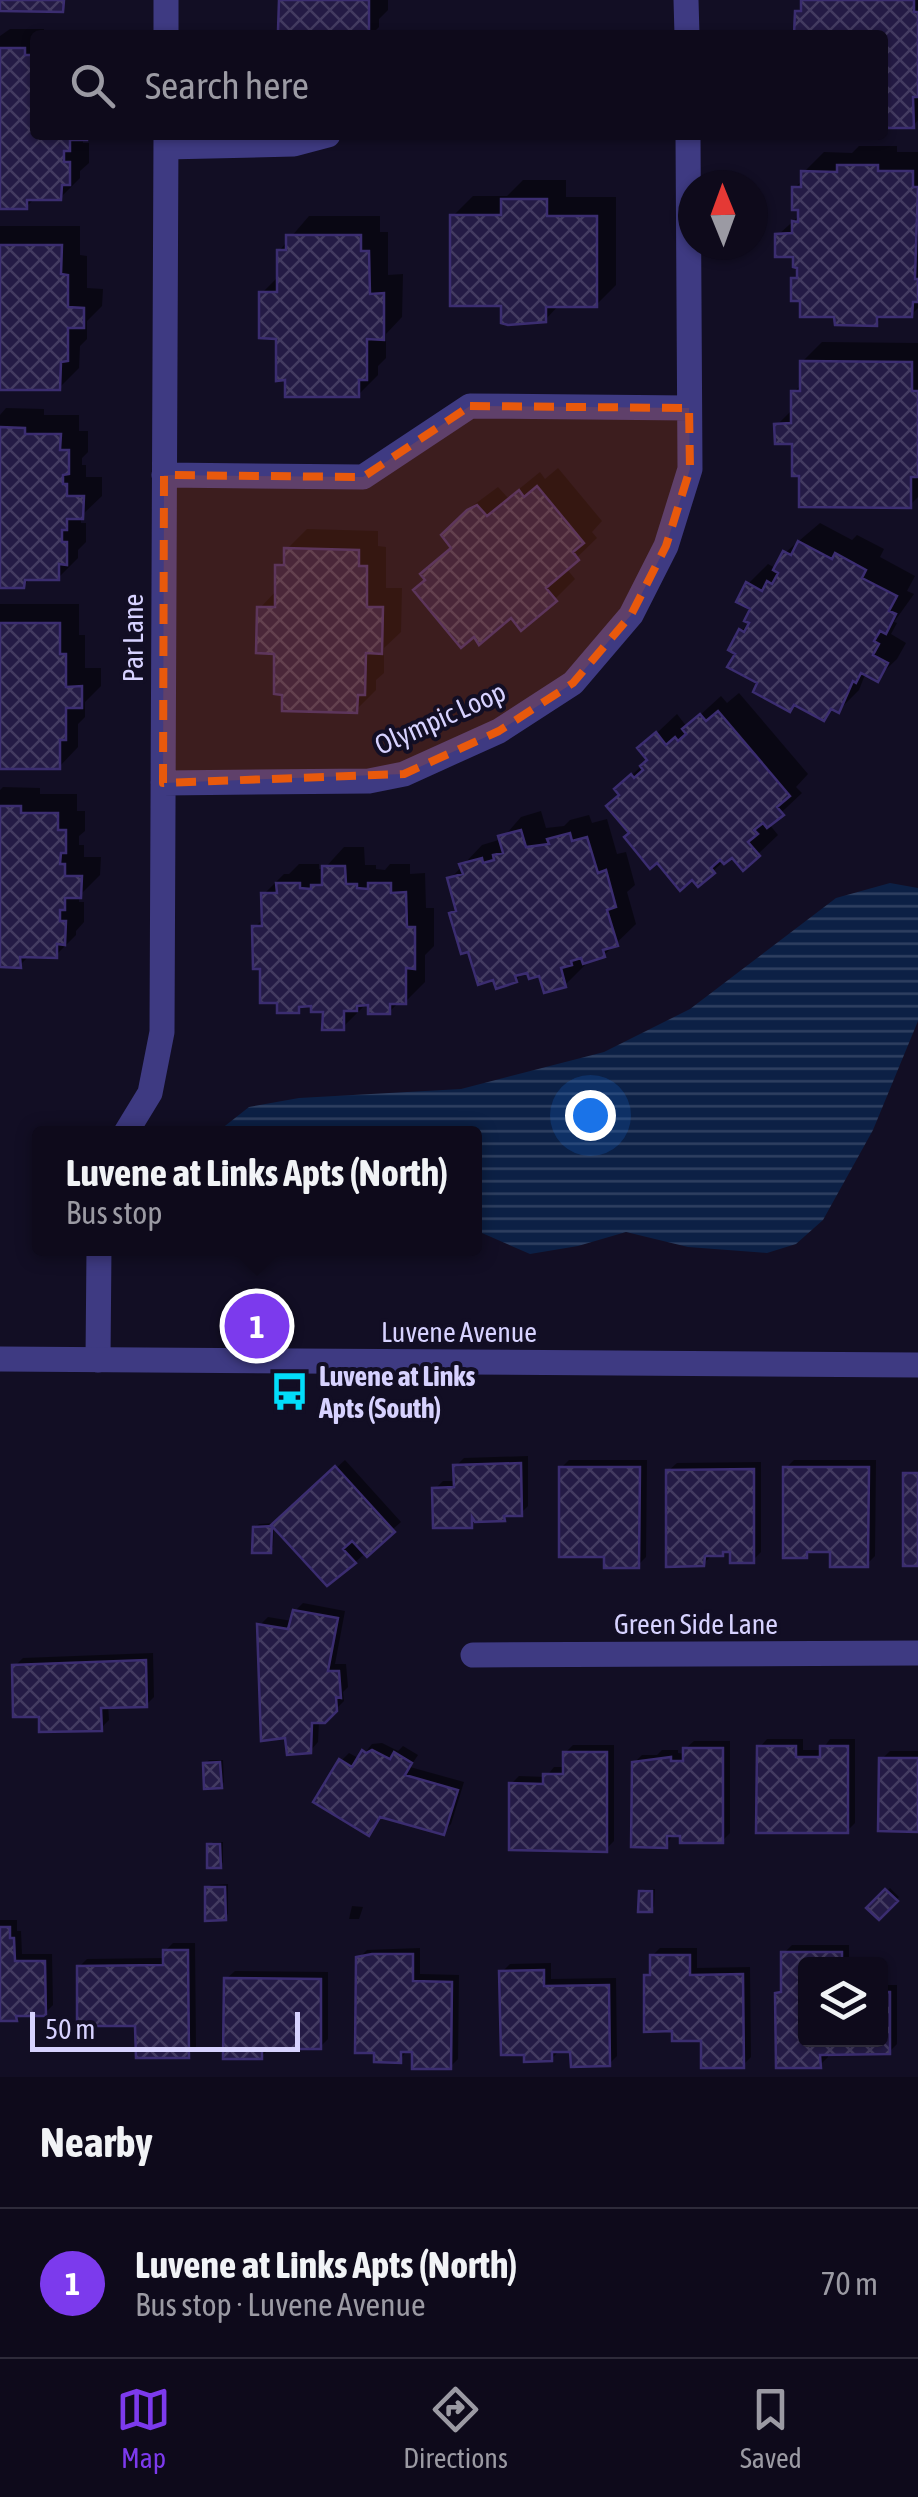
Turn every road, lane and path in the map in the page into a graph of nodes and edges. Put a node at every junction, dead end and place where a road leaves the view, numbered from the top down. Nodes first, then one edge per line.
1 (166, 0) edge
2 (686, 0) edge
3 (166, 30) edge
4 (687, 30) edge
5 (309, 140) edge
6 (688, 140) edge
7 (166, 141) edge
8 (689, 408) junction
9 (164, 474) junction
10 (163, 783) junction
11 (130, 1126) edge
12 (99, 1256) edge
13 (0, 1359) edge
14 (98, 1360) junction
15 (918, 1366) edge
16 (918, 1654) edge
17 (473, 1655) dead end

1 - 3 street
2 - 4 street
5 - 7 street
6 - 8 street, Olympic Loop
7 - 9 street, Par Lane
8 - 9 street
8 - 10 street, Olympic Loop
9 - 10 street, Par Lane
10 - 11 street, Par Lane
12 - 14 street
13 - 14 street, Luvene Avenue
14 - 15 street, Luvene Avenue
16 - 17 street, Green Side Lane

